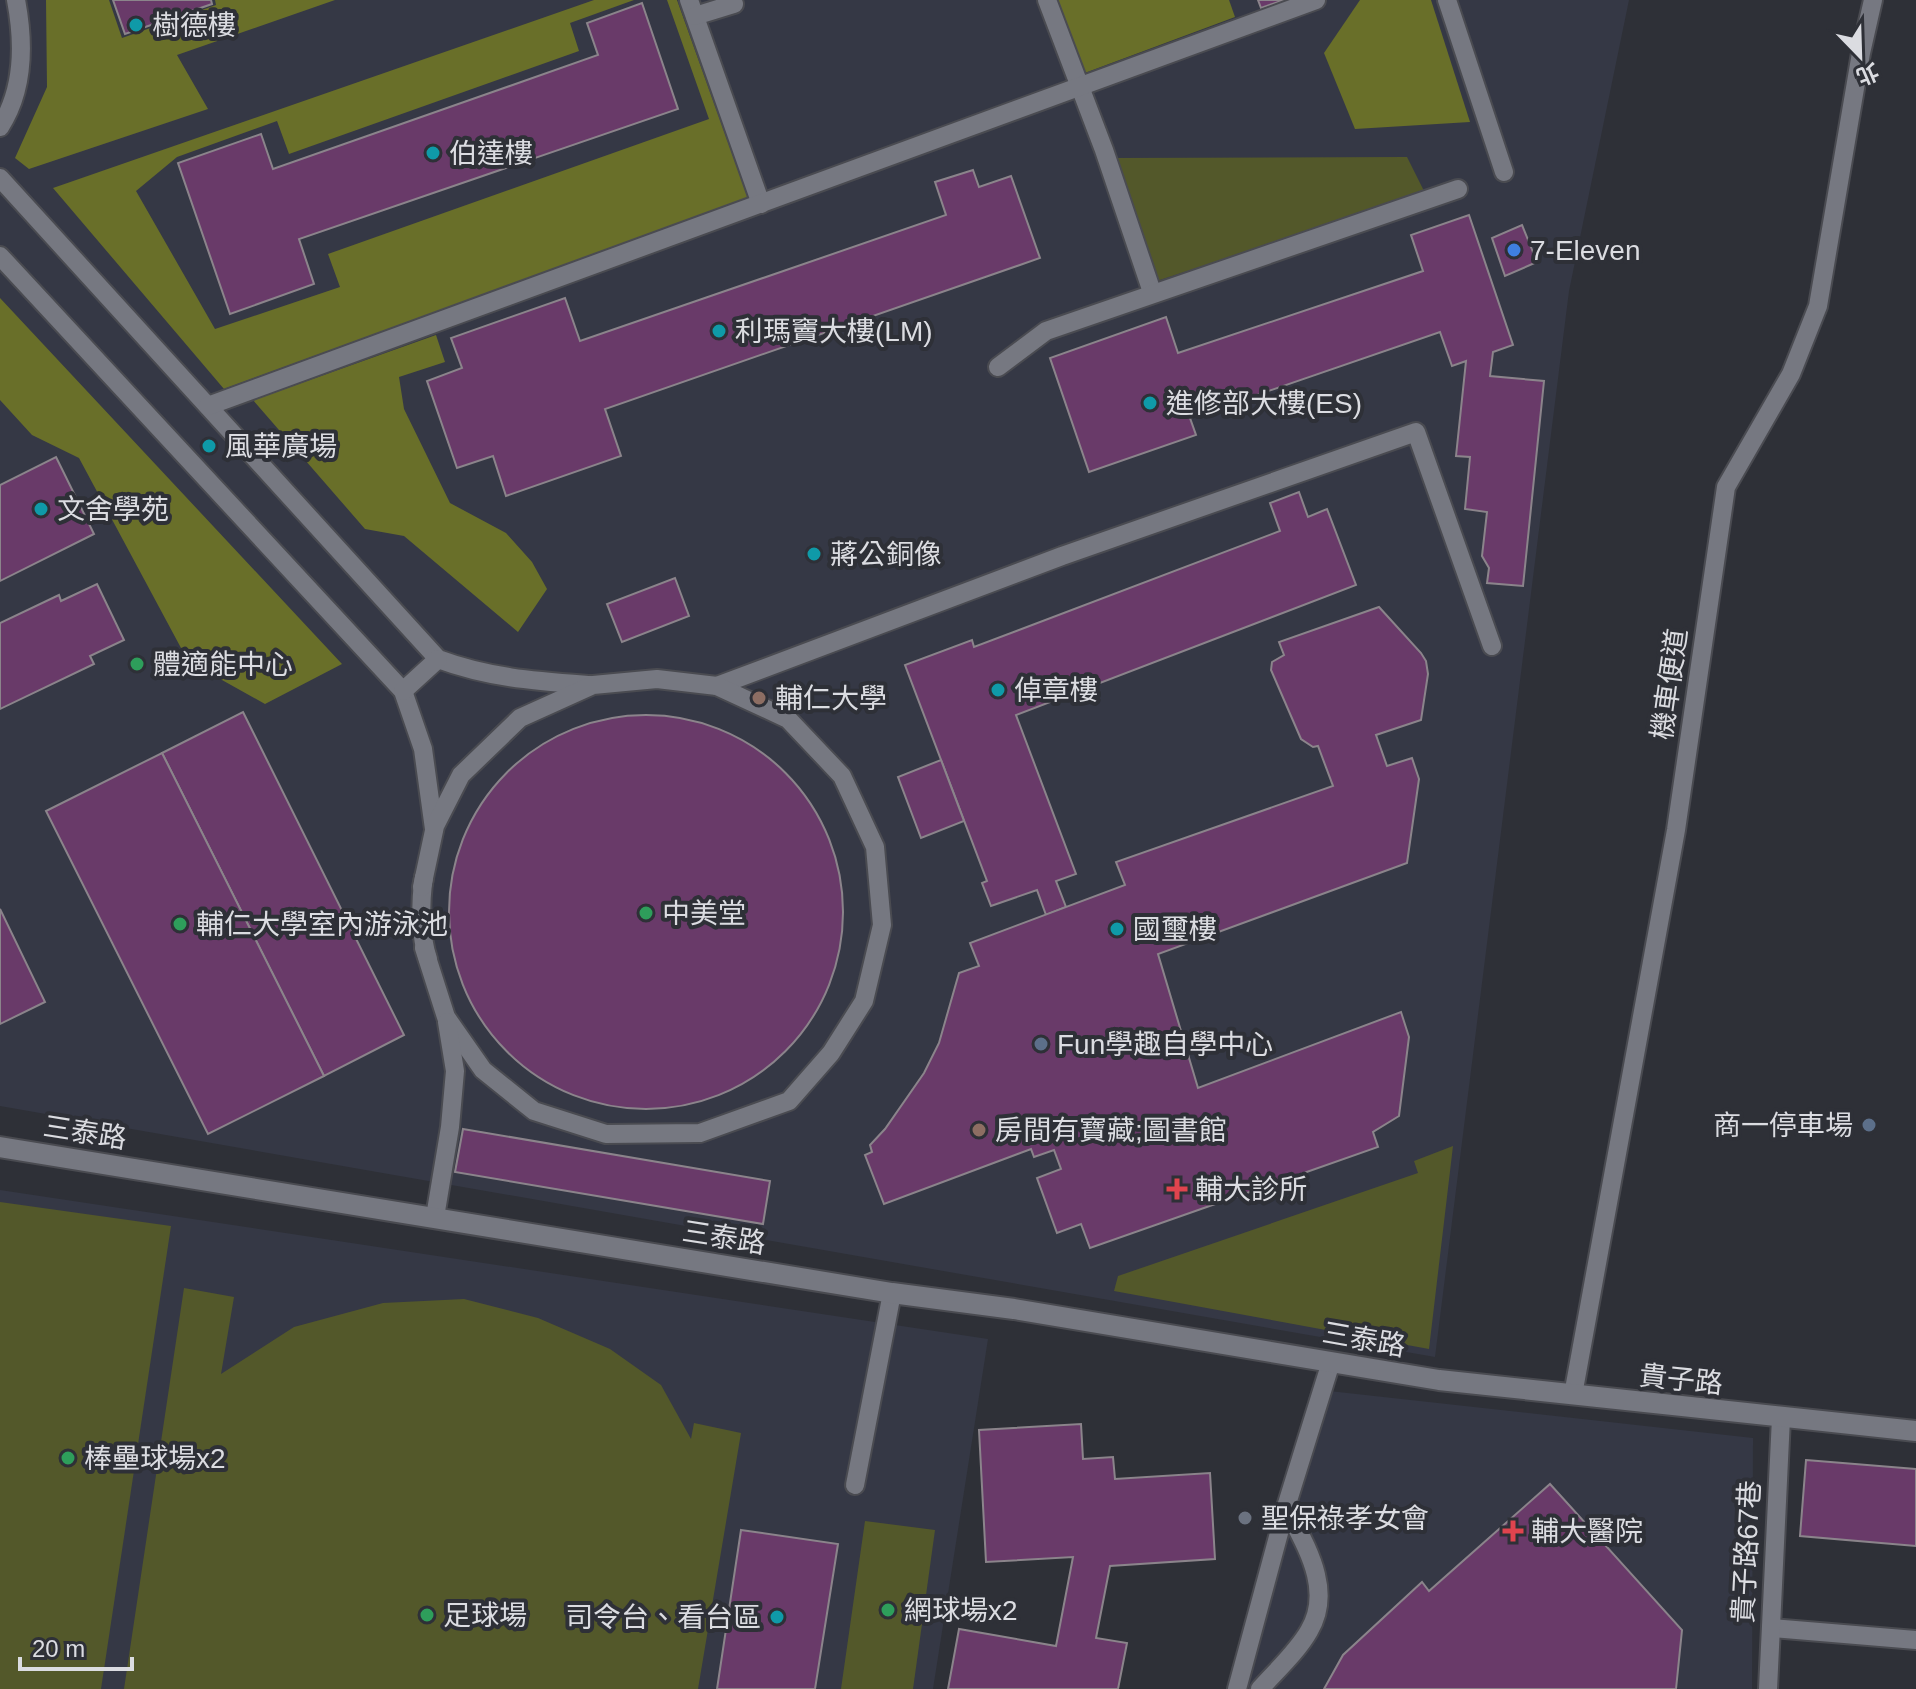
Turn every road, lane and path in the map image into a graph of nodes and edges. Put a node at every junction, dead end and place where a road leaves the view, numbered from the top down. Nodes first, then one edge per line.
1 (16, 0) edge
2 (1047, 0) edge
3 (1316, 0) edge
4 (1447, 0) edge
5 (1873, 0) edge
6 (734, 4) dead end
7 (692, 8) edge
8 (1079, 87) junction
9 (0, 127) edge
10 (1504, 172) dead end
11 (0, 178) edge
12 (1458, 189) dead end
13 (761, 204) junction
14 (0, 256) edge
15 (1152, 292) junction
16 (998, 367) dead end
17 (208, 406) junction
18 (1492, 646) dead end
19 (438, 659) junction
20 (593, 685) junction
21 (717, 686) junction
22 (403, 691) junction
23 (435, 826) junction
24 (446, 1017) junction
25 (0, 1147) edge
26 (435, 1217) junction
27 (892, 1293) junction
28 (1331, 1362) junction
29 (1439, 1380) joint
30 (1573, 1395) junction
31 (1781, 1418) junction
32 (1916, 1431) edge
33 (855, 1485) dead end
34 (1286, 1507) junction
35 (1771, 1628) junction
36 (1916, 1640) edge
37 (1237, 1689) edge
38 (1260, 1689) edge
39 (1768, 1689) edge

1 - 9 lane
2 - 8 lane
3 - 8 lane
4 - 10 lane
5 - 30 lane, 機車便道
6 - 7 lane
7 - 13 lane
8 - 13 lane
8 - 15 lane
11 - 17 lane
12 - 15 lane
13 - 17 lane
14 - 22 lane
15 - 16 lane
17 - 19 lane
18 - 21 lane
19 - 20 lane
19 - 22 lane
20 - 21 lane
20 - 23 lane
21 - 24 lane
22 - 23 lane
23 - 24 lane
24 - 26 lane
25 - 26 street, 三泰路
26 - 27 street, 三泰路
27 - 28 street, 三泰路
27 - 33 lane
28 - 29 street, 三泰路
28 - 34 lane
29 - 30 street, 貴子路
30 - 31 street, 貴子路
31 - 32 street, 貴子路
31 - 35 lane, 貴子路67巷
34 - 37 lane
34 - 38 lane
35 - 36 lane
35 - 39 lane, 貴子路67巷

